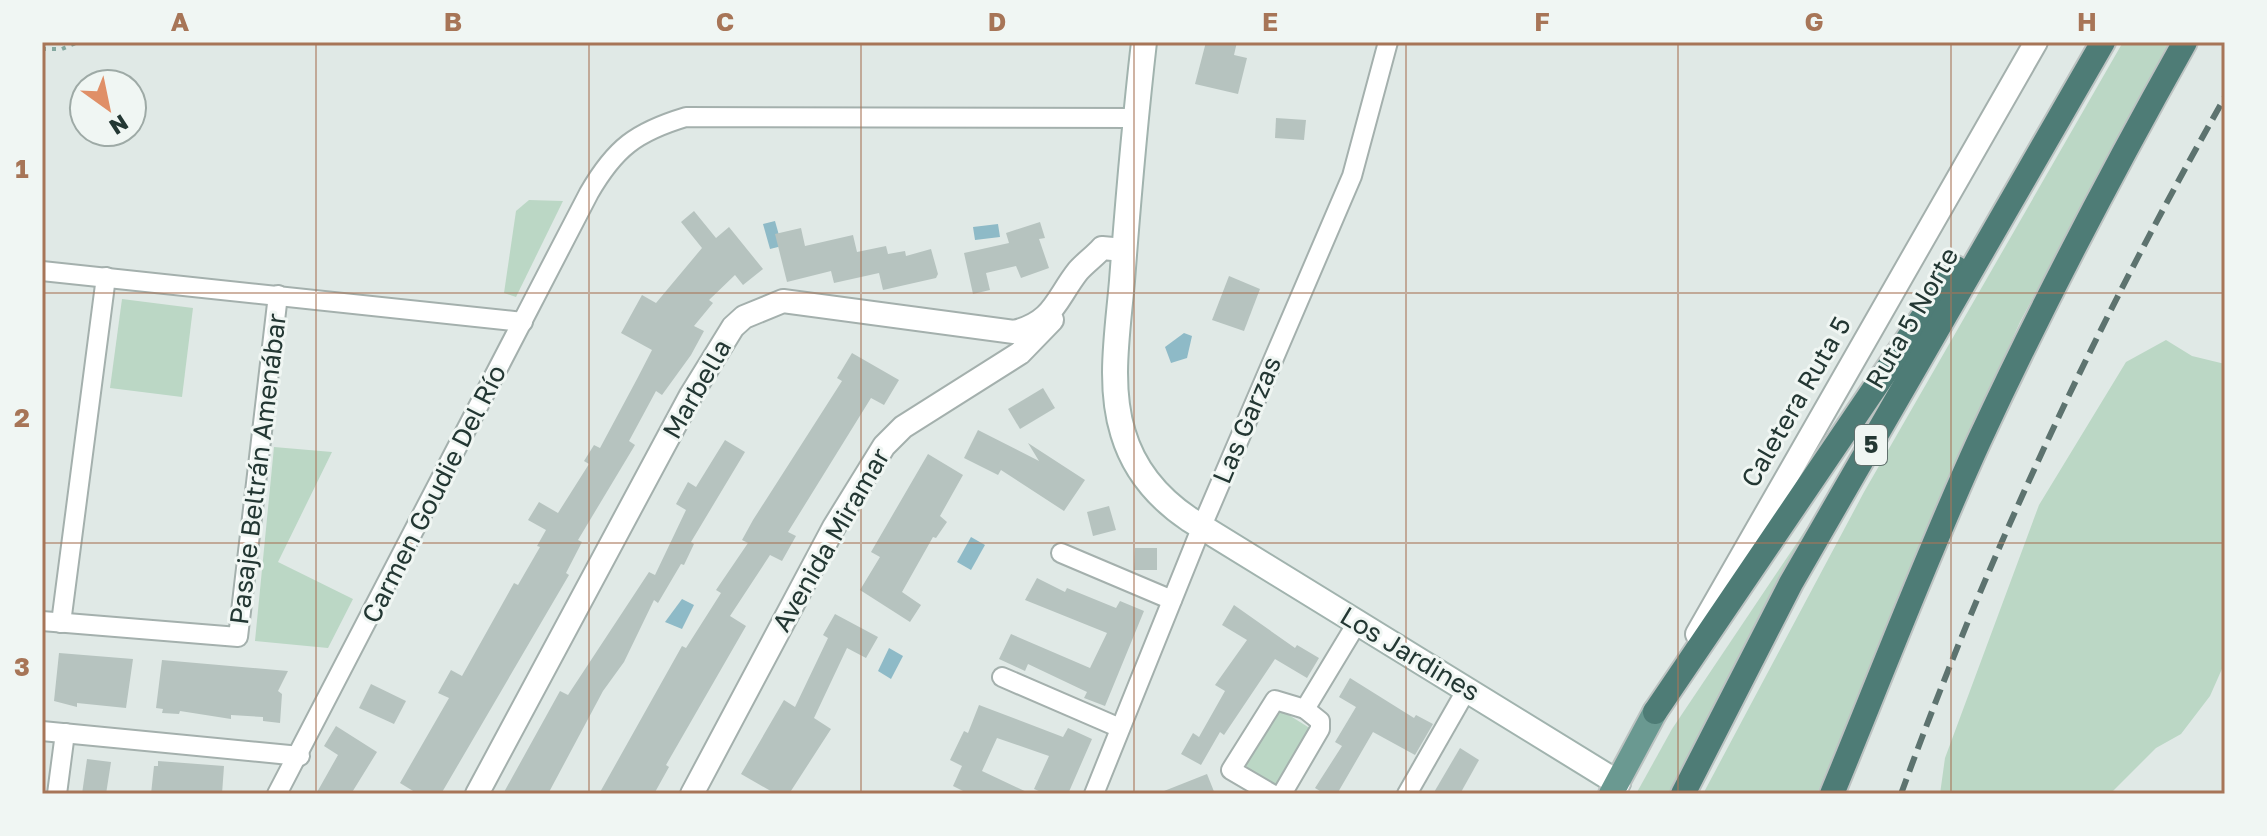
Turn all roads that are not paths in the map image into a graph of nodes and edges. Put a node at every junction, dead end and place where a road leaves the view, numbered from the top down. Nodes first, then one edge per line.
1 (1144, 42) edge
2 (1388, 42) edge
3 (2036, 42) edge
4 (2103, 42) edge
5 (2185, 42) edge
6 (2069, 101) junction
7 (1135, 118) junction
8 (1124, 250) junction
9 (42, 271) edge
10 (106, 277) junction
11 (278, 295) junction
12 (1059, 304) junction
13 (523, 322) junction
14 (1202, 526) junction
15 (1061, 553) dead end
16 (1172, 600) junction
17 (42, 621) edge
18 (61, 623) junction
19 (1357, 623) junction
20 (1002, 677) dead end
21 (1467, 689) junction
22 (1305, 709) junction
23 (1655, 712) junction
24 (1120, 728) junction
25 (42, 731) edge
26 (65, 733) junction
27 (300, 756) junction
28 (1614, 789) edge
29 (57, 794) edge
30 (277, 794) edge
31 (477, 794) edge
32 (692, 794) edge
33 (1094, 794) edge
34 (1272, 794) edge
35 (1282, 794) edge
36 (1407, 794) edge
37 (1683, 794) edge
38 (1832, 794) edge

1 - 7 main road, Los Jardines
2 - 14 street, Las Garzas
3 - 23 street, Caletera Ruta 5
4 - 6 highway, Ruta 5 Norte / 5
5 - 38 highway
6 - 23 highway
6 - 37 highway, Ruta 5 Norte / 5
7 - 8 main road, Los Jardines
7 - 13 street, Carmen Goudie Del Río
8 - 12 street, Marbella
8 - 14 main road, Los Jardines
9 - 10 street
10 - 11 street
10 - 18 street
11 - 13 street
11 - 18 street, Pasaje Beltrán Amenábar
12 - 31 street, Marbella
12 - 32 street, Avenida Miramar
13 - 27 street, Carmen Goudie Del Río
14 - 16 street, Las Garzas
14 - 19 main road, Los Jardines
15 - 16 street
16 - 24 street, Las Garzas
17 - 18 street, Pasaje Beltrán Amenábar
19 - 21 main road, Los Jardines
19 - 22 street
20 - 24 street
21 - 28 main road, Los Jardines
21 - 36 street
22 - 34 street
22 - 35 street
23 - 28 main road, Caletera Ruta 5
24 - 33 street, Las Garzas
25 - 26 street
26 - 27 street
26 - 29 street
27 - 30 street, Carmen Goudie Del Río

